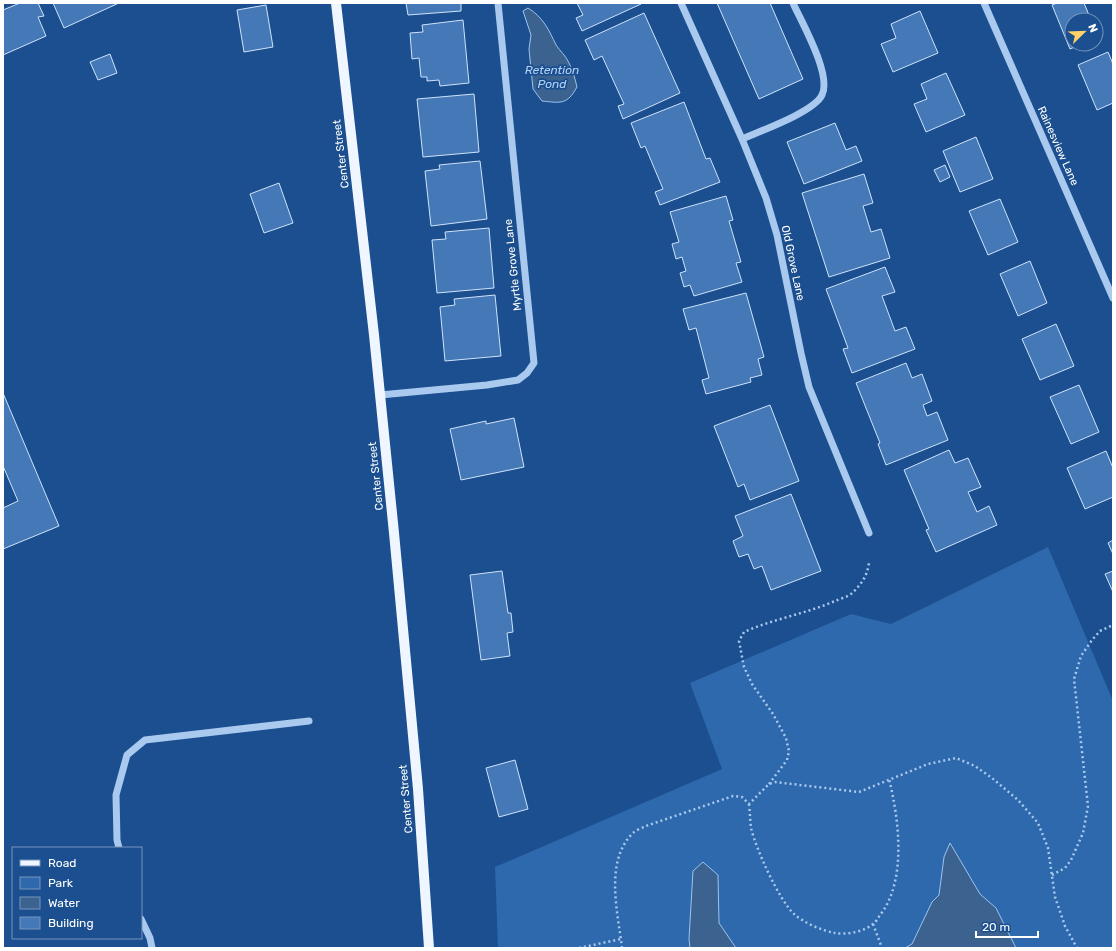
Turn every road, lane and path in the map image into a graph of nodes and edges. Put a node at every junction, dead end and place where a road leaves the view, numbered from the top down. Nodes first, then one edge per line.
1 (336, 3) edge
2 (498, 3) edge
3 (681, 3) edge
4 (793, 3) edge
5 (984, 3) edge
6 (742, 139) junction
7 (1113, 298) edge
8 (380, 396) junction
9 (869, 533) dead end
10 (869, 562) dead end
11 (1113, 625) edge
12 (309, 722) dead end
13 (889, 779) junction
14 (769, 784) junction
15 (749, 804) junction
16 (119, 847) edge
17 (1052, 875) junction
18 (142, 921) edge
19 (873, 924) junction
20 (621, 939) junction
21 (152, 948) edge
22 (429, 948) edge
23 (578, 948) edge
24 (622, 948) edge
25 (882, 948) edge
26 (1077, 948) edge

1 - 8 main road, Center Street
2 - 8 street, Myrtle Grove Lane
3 - 6 street, Old Grove Lane
4 - 6 street
5 - 7 street, Rainesview Lane
6 - 9 street, Old Grove Lane
8 - 22 main road, Center Street
10 - 14 path
11 - 17 path
12 - 16 street
13 - 14 path
13 - 17 path
13 - 19 path
14 - 15 path
15 - 19 path
15 - 20 path
17 - 26 path
18 - 21 street
19 - 25 path
20 - 23 path
20 - 24 path

